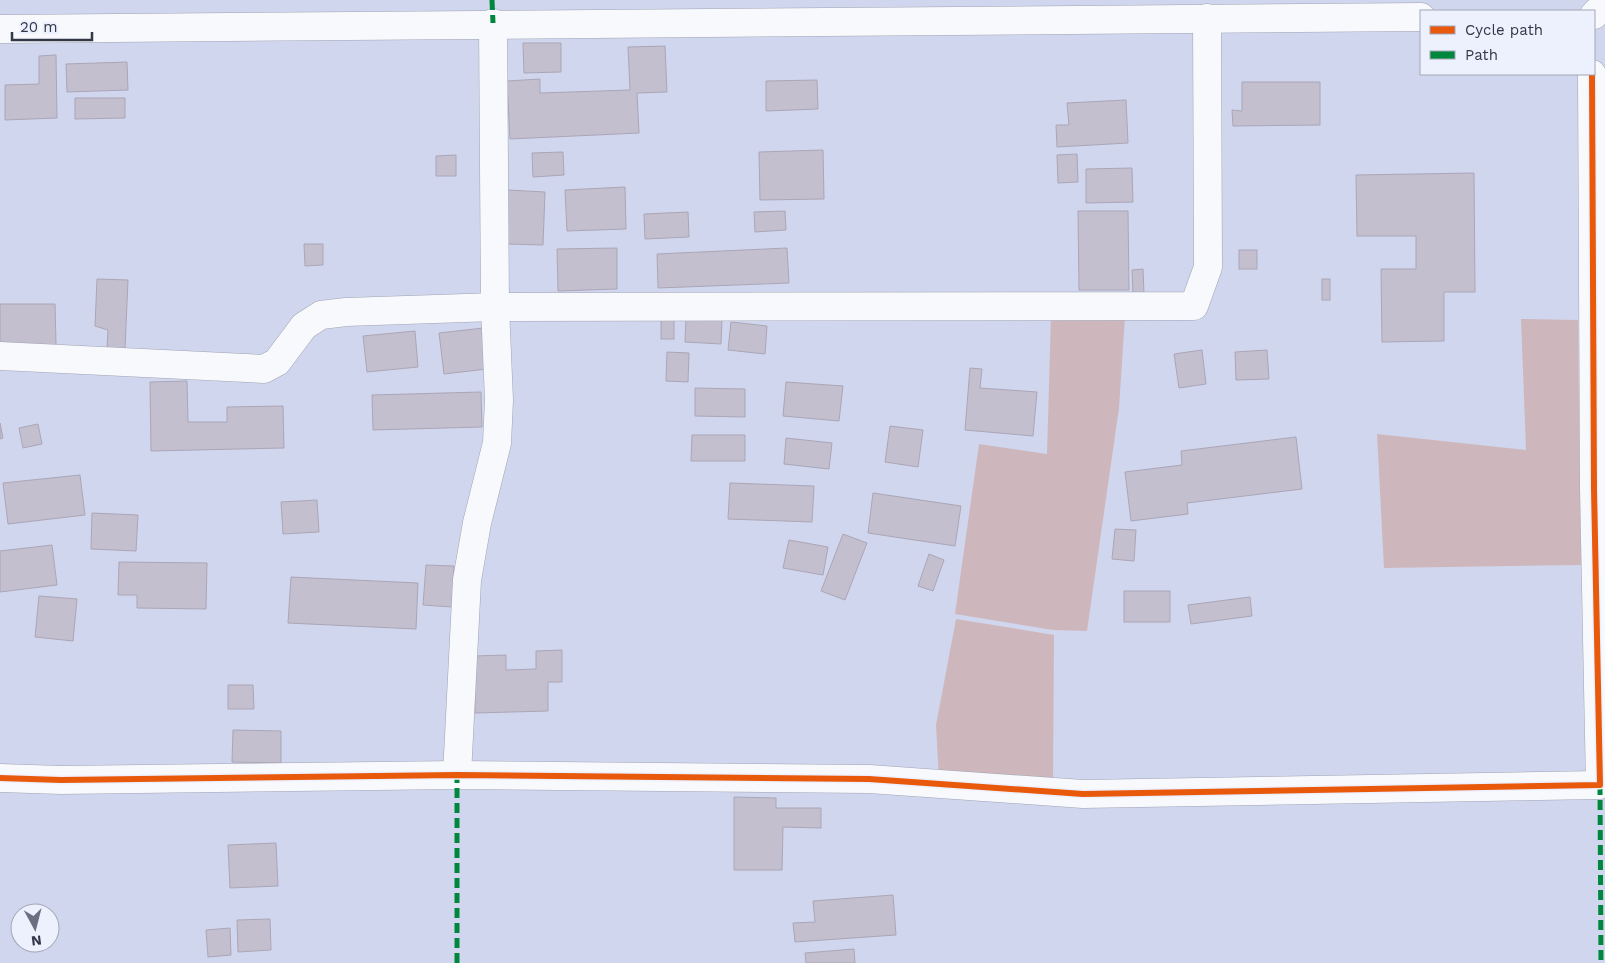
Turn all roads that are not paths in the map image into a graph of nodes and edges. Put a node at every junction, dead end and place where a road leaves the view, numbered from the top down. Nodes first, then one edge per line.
1 (1605, 4) edge
2 (1595, 13) edge
3 (1420, 17) edge
4 (1595, 17) edge
5 (1207, 18) junction
6 (493, 23) junction
7 (1605, 25) edge
8 (0, 29) edge
9 (1592, 75) edge
10 (495, 307) junction
11 (0, 356) edge
12 (457, 775) junction
13 (0, 778) edge

1 - 2 street
3 - 5 street
4 - 7 street
5 - 6 street
5 - 10 street
6 - 8 street
6 - 10 street
9 - 12 street
10 - 11 street
10 - 12 street
12 - 13 street

